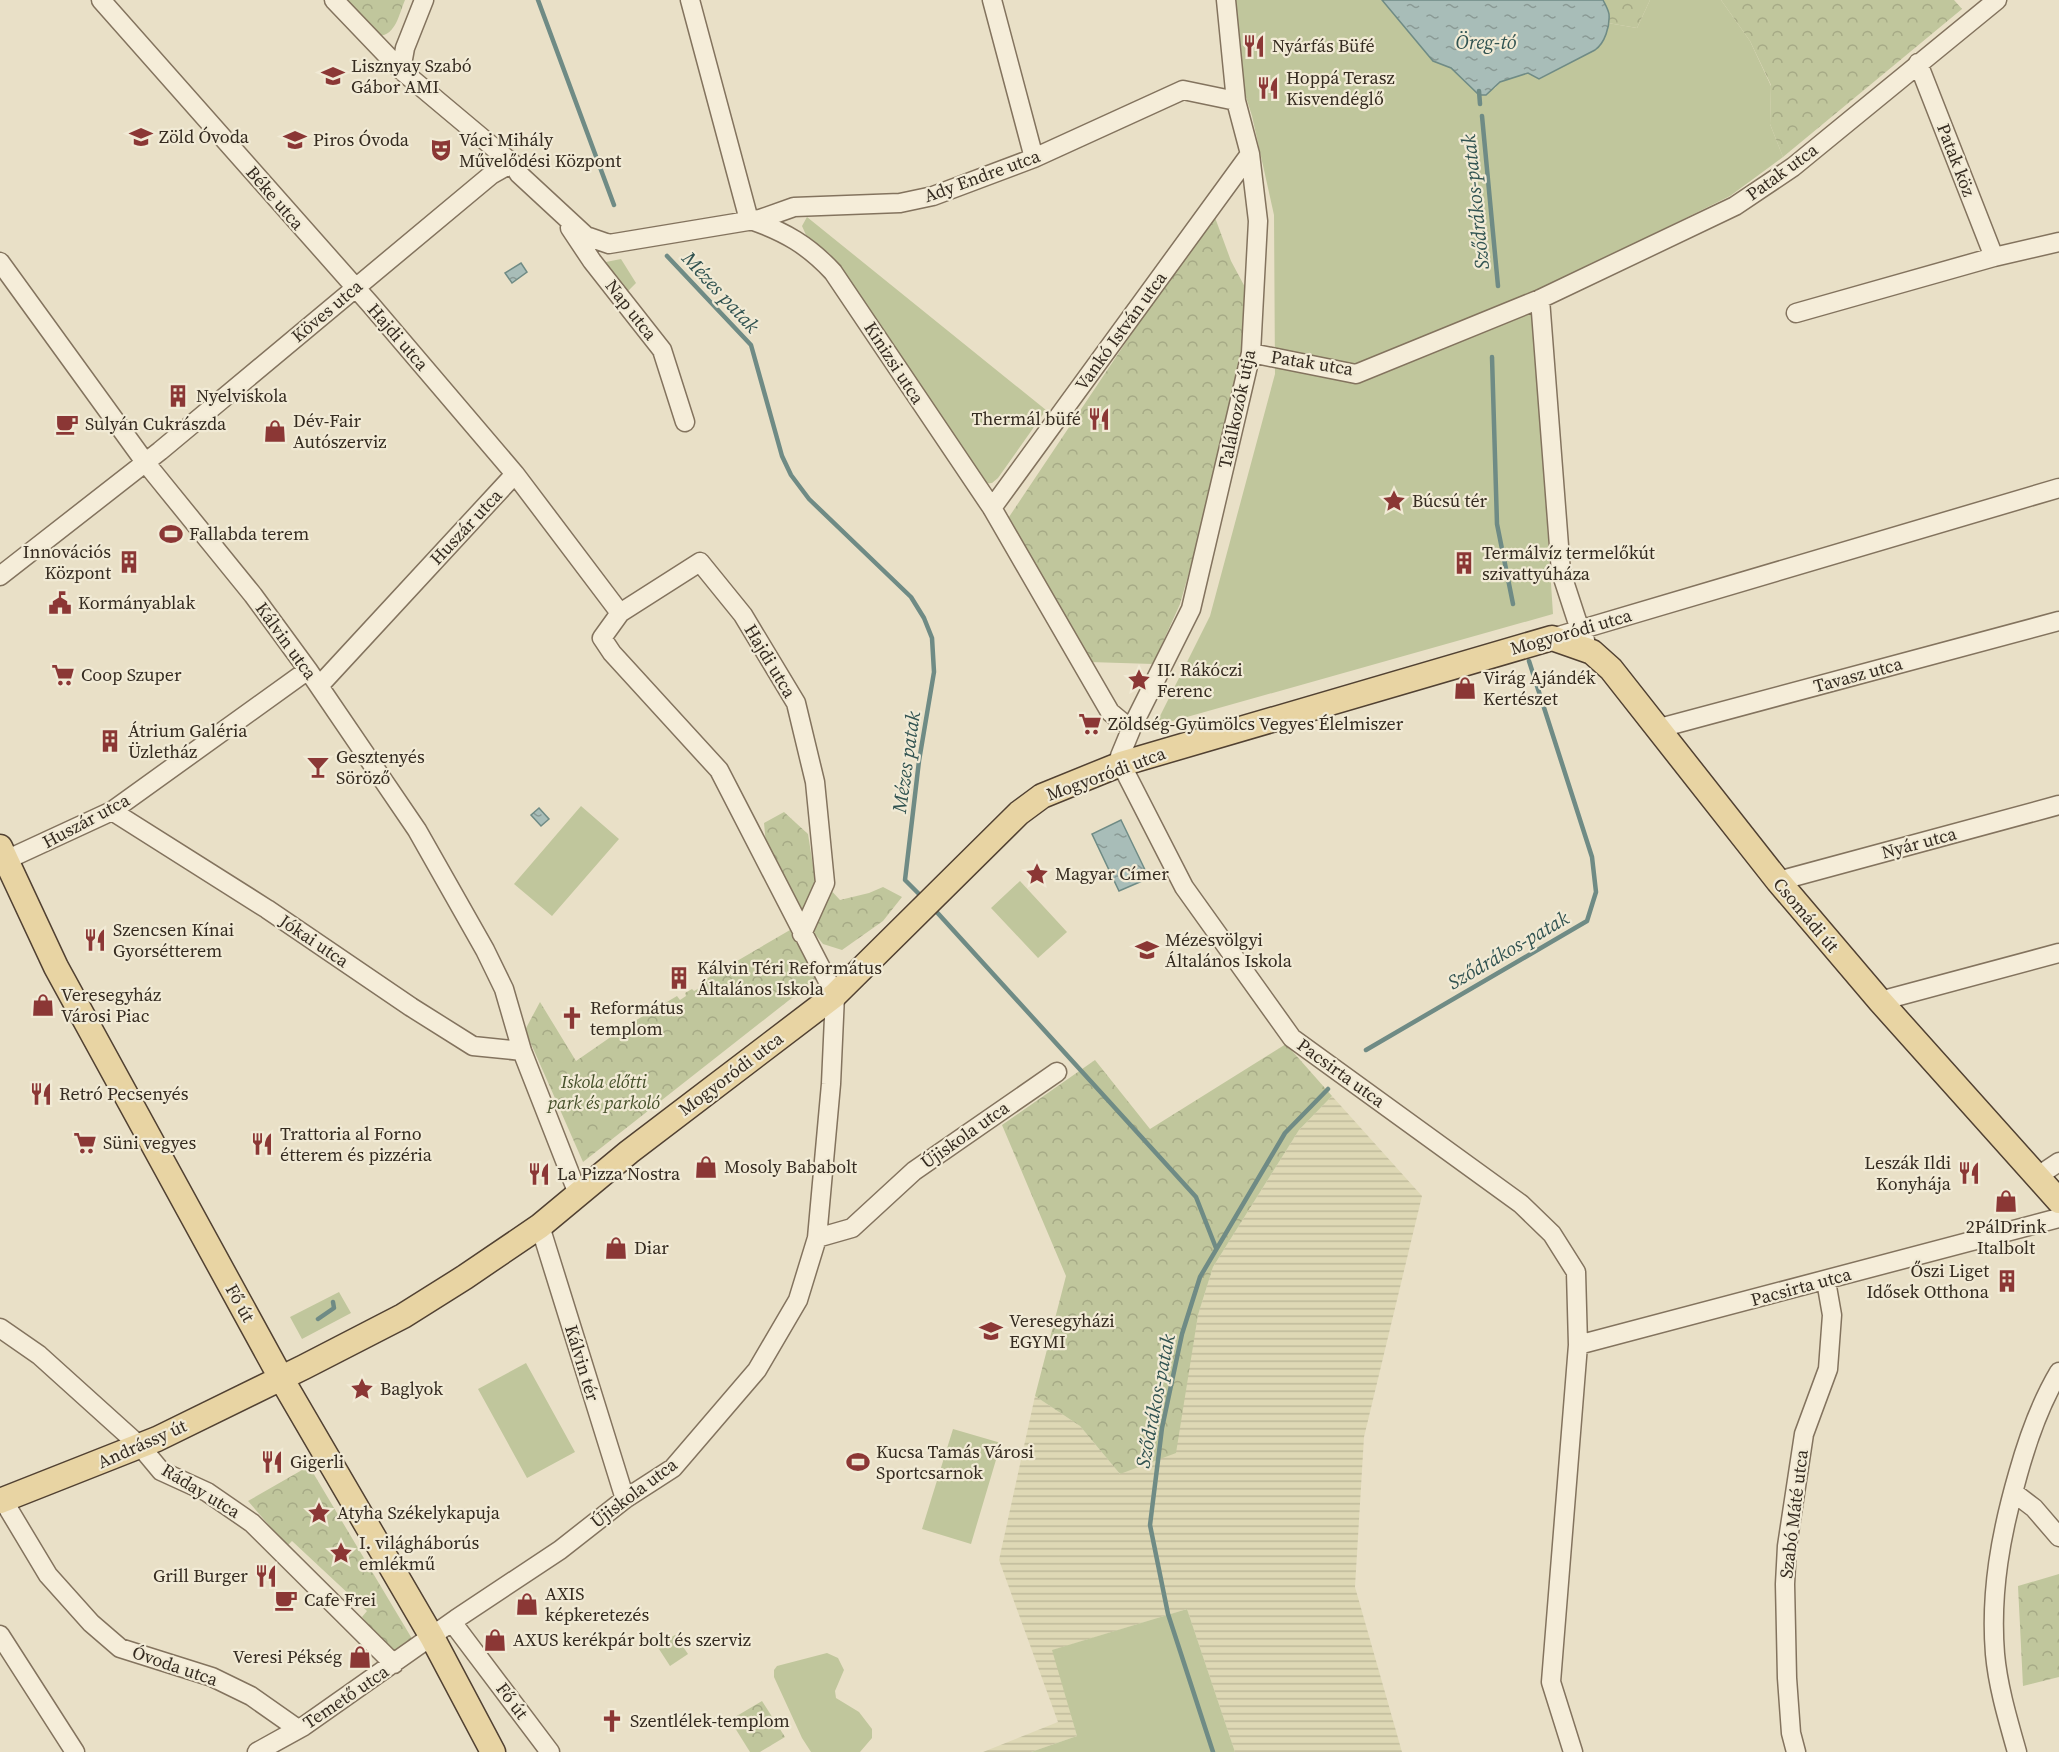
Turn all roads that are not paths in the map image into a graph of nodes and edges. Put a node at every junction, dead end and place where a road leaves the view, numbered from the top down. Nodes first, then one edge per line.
1 (100, 0) edge
2 (334, 0) edge
3 (424, 0) edge
4 (690, 0) edge
5 (992, 0) edge
6 (1226, 0) edge
7 (1997, 0) edge
8 (1918, 63) junction
9 (401, 70) junction
10 (1236, 101) junction
11 (1250, 154) junction
12 (1034, 158) junction
13 (512, 163) junction
14 (557, 209) junction
15 (749, 220) junction
16 (2059, 242) edge
17 (609, 244) joint
18 (1994, 257) junction
19 (0, 262) edge
20 (355, 287) junction
21 (1540, 299) junction
22 (1796, 313) dead end
23 (1251, 353) junction
24 (685, 422) dead end
25 (145, 462) junction
26 (515, 474) junction
27 (2059, 488) edge
28 (992, 508) junction
29 (0, 576) edge
30 (620, 613) junction
31 (2059, 621) edge
32 (1580, 630) junction
33 (1552, 638) junction
34 (1592, 652) junction
35 (308, 670) junction
36 (319, 686) junction
37 (1132, 727) junction
38 (1656, 729) junction
39 (1121, 760) junction
40 (2059, 805) edge
41 (112, 811) junction
42 (3, 854) edge
43 (1778, 881) junction
44 (802, 934) junction
45 (2059, 953) edge
46 (834, 995) junction
47 (1880, 1001) junction
48 (522, 1051) junction
49 (1057, 1072) dead end
50 (2059, 1162) edge
51 (2038, 1176) junction
52 (578, 1194) junction
53 (2059, 1201) edge
54 (2059, 1218) edge
55 (540, 1226) junction
56 (817, 1238) junction
57 (1826, 1281) junction
58 (0, 1328) edge
59 (1578, 1345) junction
60 (2059, 1372) edge
61 (282, 1378) junction
62 (141, 1447) junction
63 (2013, 1492) junction
64 (625, 1499) junction
65 (1, 1501) edge
66 (2059, 1536) edge
67 (452, 1622) junction
68 (0, 1635) edge
69 (432, 1637) junction
70 (394, 1664) junction
71 (298, 1729) junction
72 (75, 1752) edge
73 (256, 1752) edge
74 (493, 1752) edge
75 (550, 1752) edge
76 (1573, 1752) edge
77 (1796, 1752) edge
78 (2017, 1752) edge

1 - 20 street, Béke utca
2 - 9 street, Nap utca
3 - 9 street
4 - 15 street
5 - 12 street
6 - 10 street, Találkozók útja
7 - 8 street, Patak utca
8 - 18 street, Patak köz
8 - 21 street, Patak utca
9 - 13 street, Nap utca
10 - 11 street, Találkozók útja
10 - 12 street, Ady Endre utca
11 - 23 street, Találkozók útja
11 - 28 street, Vankó István utca
12 - 15 street, Ady Endre utca
13 - 14 street, Nap utca
13 - 20 street, Köves utca
14 - 17 street, Nap utca
14 - 24 street, Nap utca
15 - 17 street, Ady Endre utca
15 - 28 street, Kinizsi utca
16 - 18 street
18 - 22 street
19 - 25 street, Kálvin utca
20 - 25 street, Köves utca
20 - 26 street, Hajdi utca
21 - 23 street, Patak utca
21 - 32 street
23 - 37 street, Találkozók útja
25 - 29 street, Köves utca
25 - 35 street, Kálvin utca
26 - 30 street, Hajdi utca
26 - 36 street, Huszár utca
27 - 32 street, Mogyoródi utca
28 - 37 street, Kinizsi utca
30 - 44 street, Hajdi utca
30 - 44 street, Hajdi utca
31 - 38 street, Tavasz utca
32 - 33 street, Mogyoródi utca
32 - 34 street
33 - 34 main road, Csomádi út
33 - 39 main road, Mogyoródi utca
34 - 38 main road, Csomádi út
35 - 36 street, Kálvin utca
35 - 41 street, Huszár utca
36 - 48 street, Kálvin utca
37 - 39 street, Találkozók útja
38 - 43 main road, Csomádi út
39 - 46 main road, Mogyoródi utca
39 - 59 street, Pacsirta utca
40 - 43 street, Nyár utca
41 - 42 street, Huszár utca
41 - 48 street, Jókai utca
42 - 61 main road, Fő út
43 - 47 main road, Csomádi út
44 - 46 street, Hajdi utca
45 - 47 street
46 - 52 main road, Mogyoródi utca
46 - 56 street, Újiskola utca
47 - 51 main road, Csomádi út
48 - 52 street
49 - 56 street, Újiskola utca
50 - 51 street
51 - 53 main road, Csomádi út
52 - 55 main road, Mogyoródi utca
54 - 57 street, Pacsirta utca
55 - 61 main road, Mogyoródi utca
55 - 64 street, Kálvin tér
56 - 64 street, Újiskola utca
57 - 59 street, Pacsirta utca
57 - 77 street, Szabó Máté utca
58 - 62 street, Ráday utca
59 - 76 street, Pacsirta utca
60 - 63 street
61 - 62 main road, Andrássy út
61 - 69 main road, Fő út
62 - 65 main road, Andrássy út
62 - 70 street, Ráday utca
63 - 66 street
63 - 78 street
64 - 67 street, Újiskola utca
65 - 71 street, Óvoda utca
67 - 69 street, Újiskola utca
67 - 75 street, Fő út
68 - 72 street
69 - 70 street, Temető utca
69 - 74 main road, Fő út
70 - 71 street, Temető utca
71 - 73 street, Temető utca

